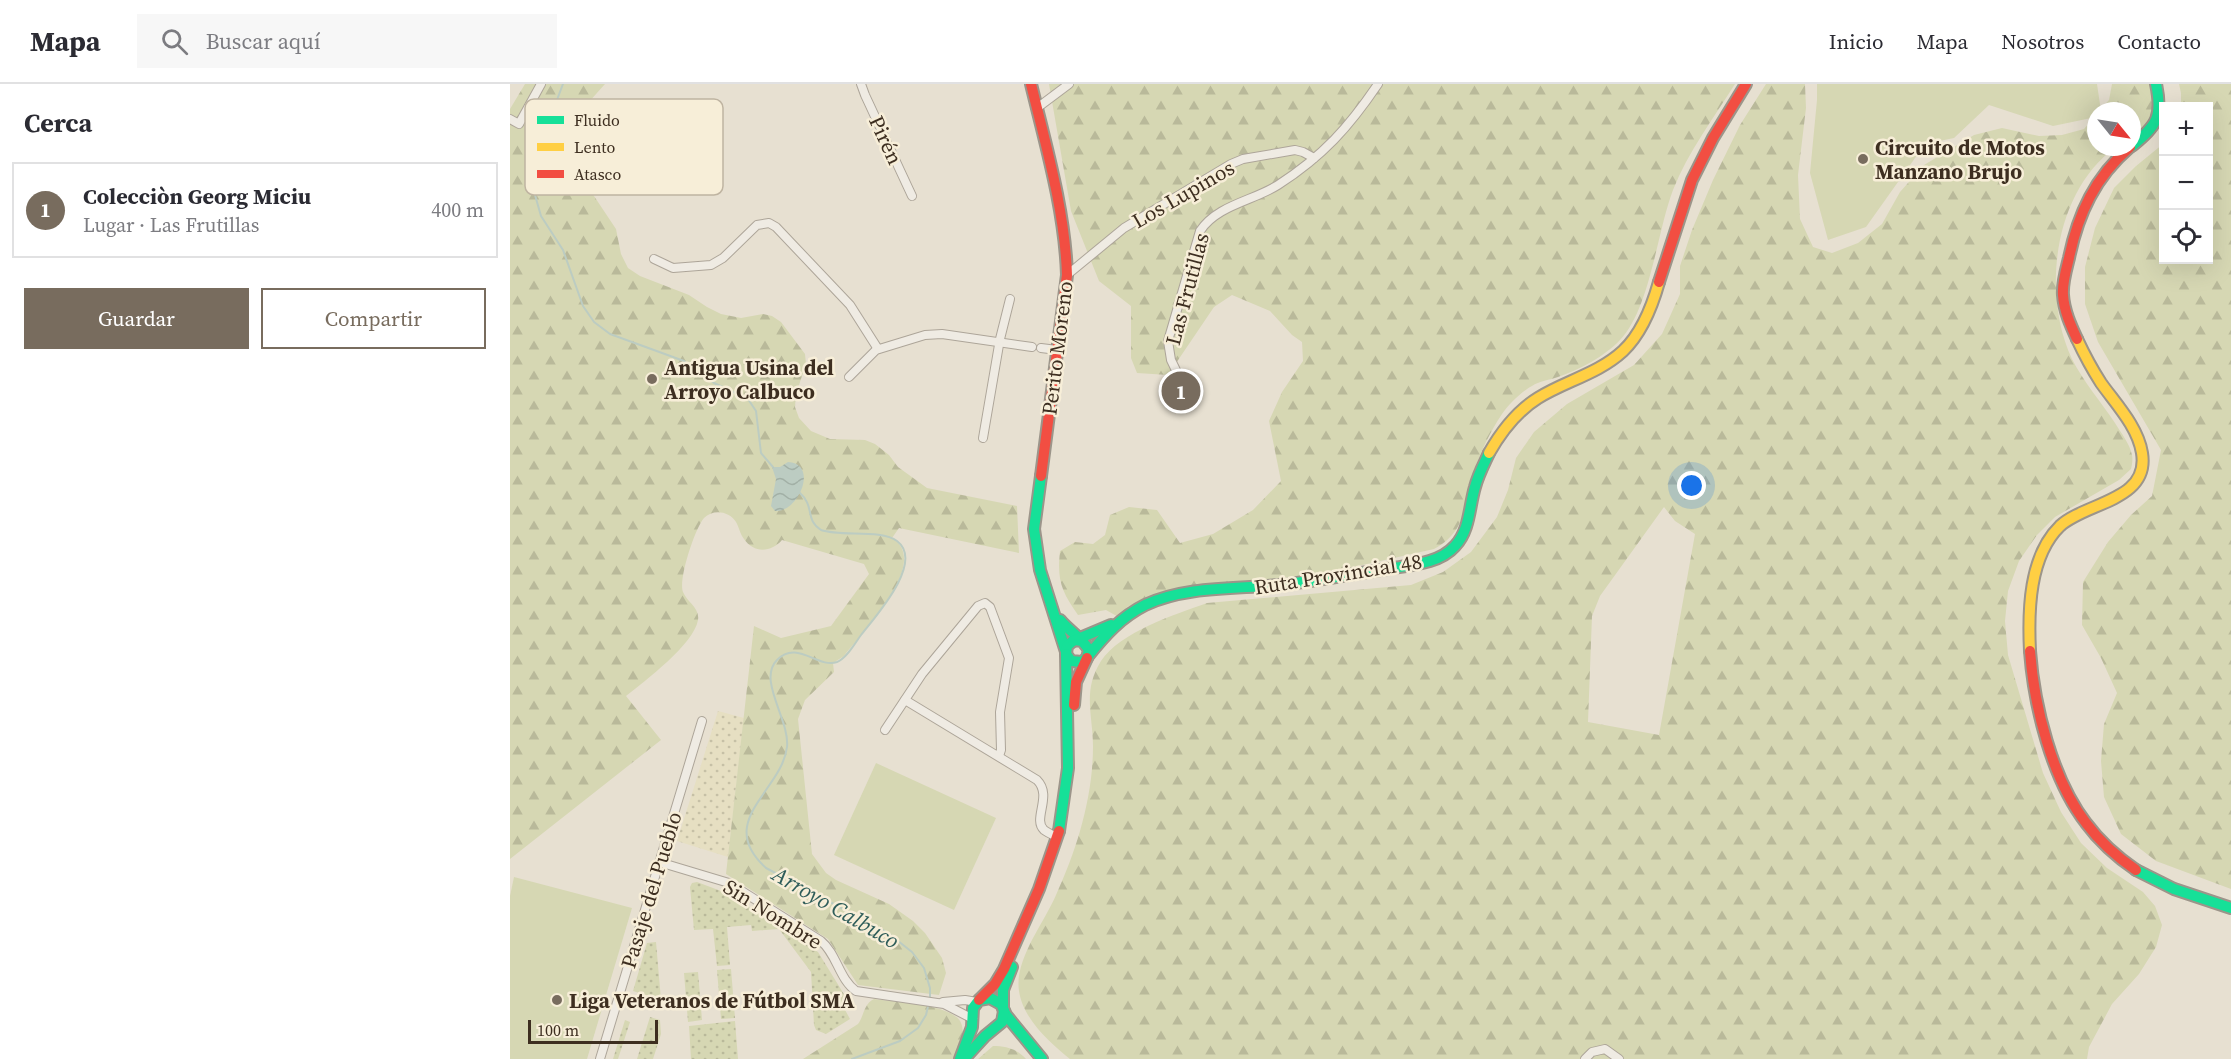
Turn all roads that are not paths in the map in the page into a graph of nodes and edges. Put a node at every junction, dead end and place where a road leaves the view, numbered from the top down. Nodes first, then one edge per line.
1 (541, 84) edge
2 (861, 84) edge
3 (1031, 84) edge
4 (1069, 84) edge
5 (1378, 84) edge
6 (1746, 84) edge
7 (2156, 84) edge
8 (533, 99) edge
9 (1037, 108) junction
10 (525, 113) edge
11 (510, 119) edge
12 (2141, 139) edge
13 (2118, 156) edge
14 (1314, 158) junction
15 (912, 196) dead end
16 (654, 259) dead end
17 (1067, 275) junction
18 (1010, 299) dead end
19 (999, 342) junction
20 (1032, 347) dead end
21 (1041, 348) dead end
22 (878, 349) junction
23 (1057, 350) junction
24 (849, 377) dead end
25 (1189, 397) dead end
26 (983, 438) dead end
27 (1055, 613) junction
28 (1122, 619) junction
29 (1073, 645) junction
30 (1087, 657) junction
31 (904, 700) junction
32 (702, 721) dead end
33 (885, 730) dead end
34 (1002, 758) junction
35 (1060, 838) junction
36 (660, 862) junction
37 (2231, 908) edge
38 (978, 1001) junction
39 (937, 1002) junction
40 (1003, 1009) junction
41 (973, 1019) junction
42 (993, 1029) junction
43 (1029, 1044) junction
44 (600, 1059) edge
45 (962, 1059) edge
46 (1042, 1059) edge
47 (1585, 1059) edge
48 (1619, 1059) edge

1 - 8 street
2 - 15 street, Pirén
3 - 9 main road, Perito Moreno
4 - 9 street
5 - 14 street, Las Frutillas
6 - 28 main road, Ruta Provincial 48
7 - 12 main road
9 - 17 main road, Perito Moreno
10 - 11 street
13 - 37 main road
14 - 17 street, Los Lupinos
14 - 25 street, Las Frutillas
16 - 22 street
17 - 23 main road, Perito Moreno
18 - 19 street
19 - 20 street
19 - 22 street
19 - 26 street
21 - 23 street
22 - 24 street
23 - 27 main road, Perito Moreno
27 - 29 main road, Perito Moreno
27 - 29 main road, Perito Moreno
28 - 29 main road, Ruta Provincial 48
28 - 30 main road, Ruta Provincial 48
29 - 30 main road
29 - 30 main road
29 - 35 main road, Ruta Provincial 48
30 - 35 main road, Ruta Provincial 48
31 - 33 street
31 - 34 street
31 - 34 street
32 - 36 street, Pasaje del Pueblo
34 - 35 street
35 - 38 main road, Ruta Provincial 48
35 - 40 main road, Ruta Provincial 48
36 - 39 street, Sin Nombre
36 - 44 street, Pasaje del Pueblo
38 - 39 street, Sin Nombre
38 - 40 main road
38 - 41 main road, Ruta Provincial 48
39 - 41 street, Sin Nombre
40 - 42 main road, Ruta Provincial 48
40 - 43 main road
41 - 42 main road
41 - 45 main road, Ruta Provincial 48
42 - 43 main road
42 - 45 main road, Ruta Provincial 48
43 - 46 main road
47 - 48 street

